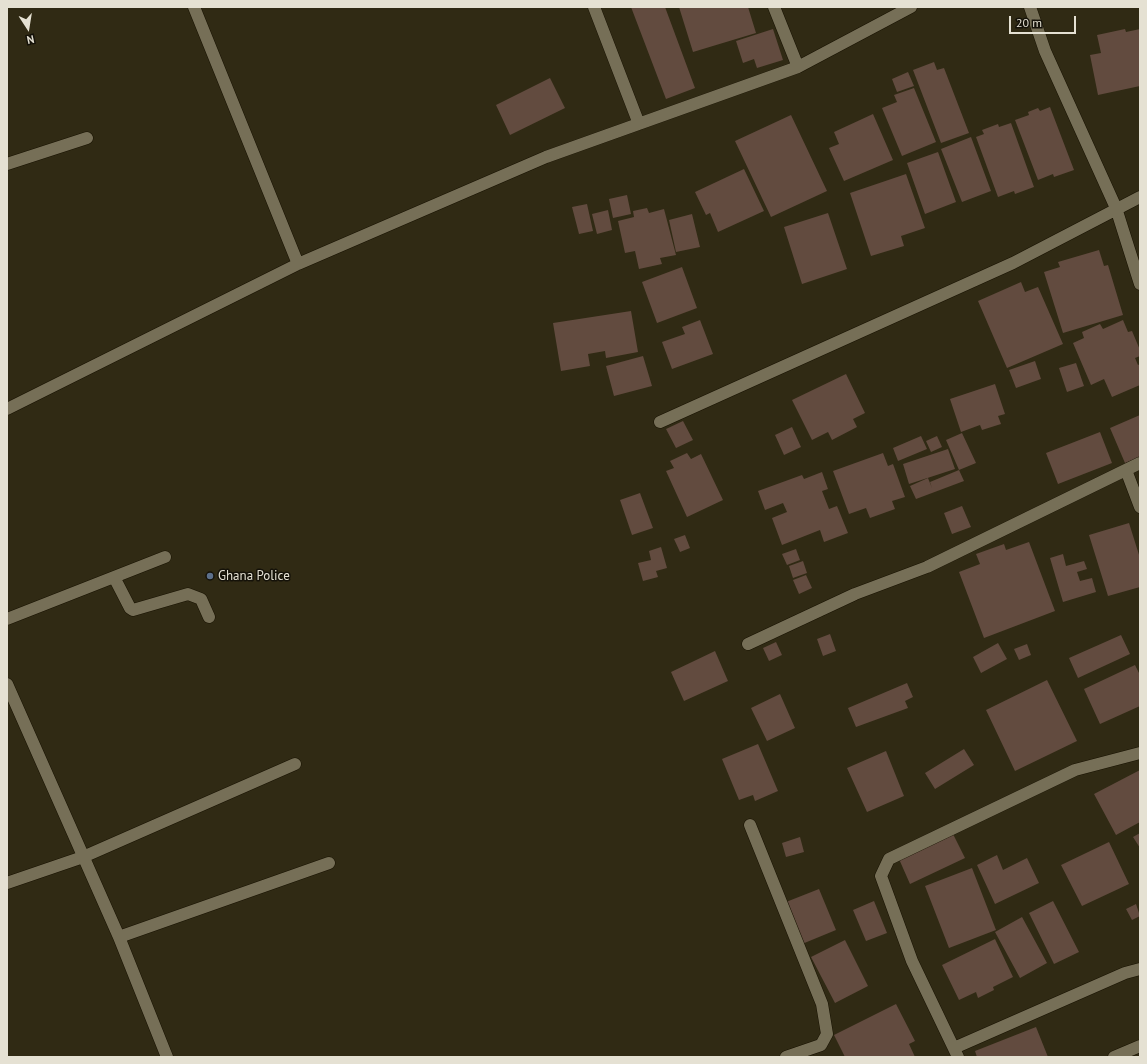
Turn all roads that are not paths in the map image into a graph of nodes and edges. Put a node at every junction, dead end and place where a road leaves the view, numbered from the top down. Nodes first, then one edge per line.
1 (194, 7) edge
2 (594, 7) edge
3 (774, 7) edge
4 (911, 7) edge
5 (1030, 7) edge
6 (798, 67) junction
7 (639, 124) junction
8 (87, 138) dead end
9 (7, 164) edge
10 (1140, 197) edge
11 (1116, 208) junction
12 (298, 264) junction
13 (1140, 284) edge
14 (7, 409) edge
15 (660, 422) dead end
16 (1140, 463) edge
17 (1126, 470) junction
18 (1140, 507) edge
19 (165, 557) dead end
20 (114, 577) junction
21 (209, 617) dead end
22 (7, 619) edge
23 (748, 644) dead end
24 (7, 684) edge
25 (1140, 753) edge
26 (295, 764) dead end
27 (750, 825) dead end
28 (83, 857) junction
29 (329, 863) dead end
30 (7, 883) edge
31 (119, 937) junction
32 (1140, 969) edge
33 (1140, 1046) edge
34 (956, 1052) edge
35 (167, 1057) edge
36 (786, 1057) edge
37 (1114, 1057) edge

1 - 12 street
2 - 7 street
3 - 6 street
4 - 6 street
5 - 11 street
6 - 7 street
7 - 12 street
8 - 9 street
10 - 11 street
11 - 13 street
11 - 15 street
12 - 14 street
16 - 17 street
17 - 18 street
17 - 23 street
19 - 20 street
20 - 21 street
20 - 22 street
24 - 28 street
25 - 34 street
26 - 28 street
27 - 36 street
28 - 30 street
28 - 31 street
29 - 31 street
31 - 35 street
32 - 34 street
33 - 37 street

